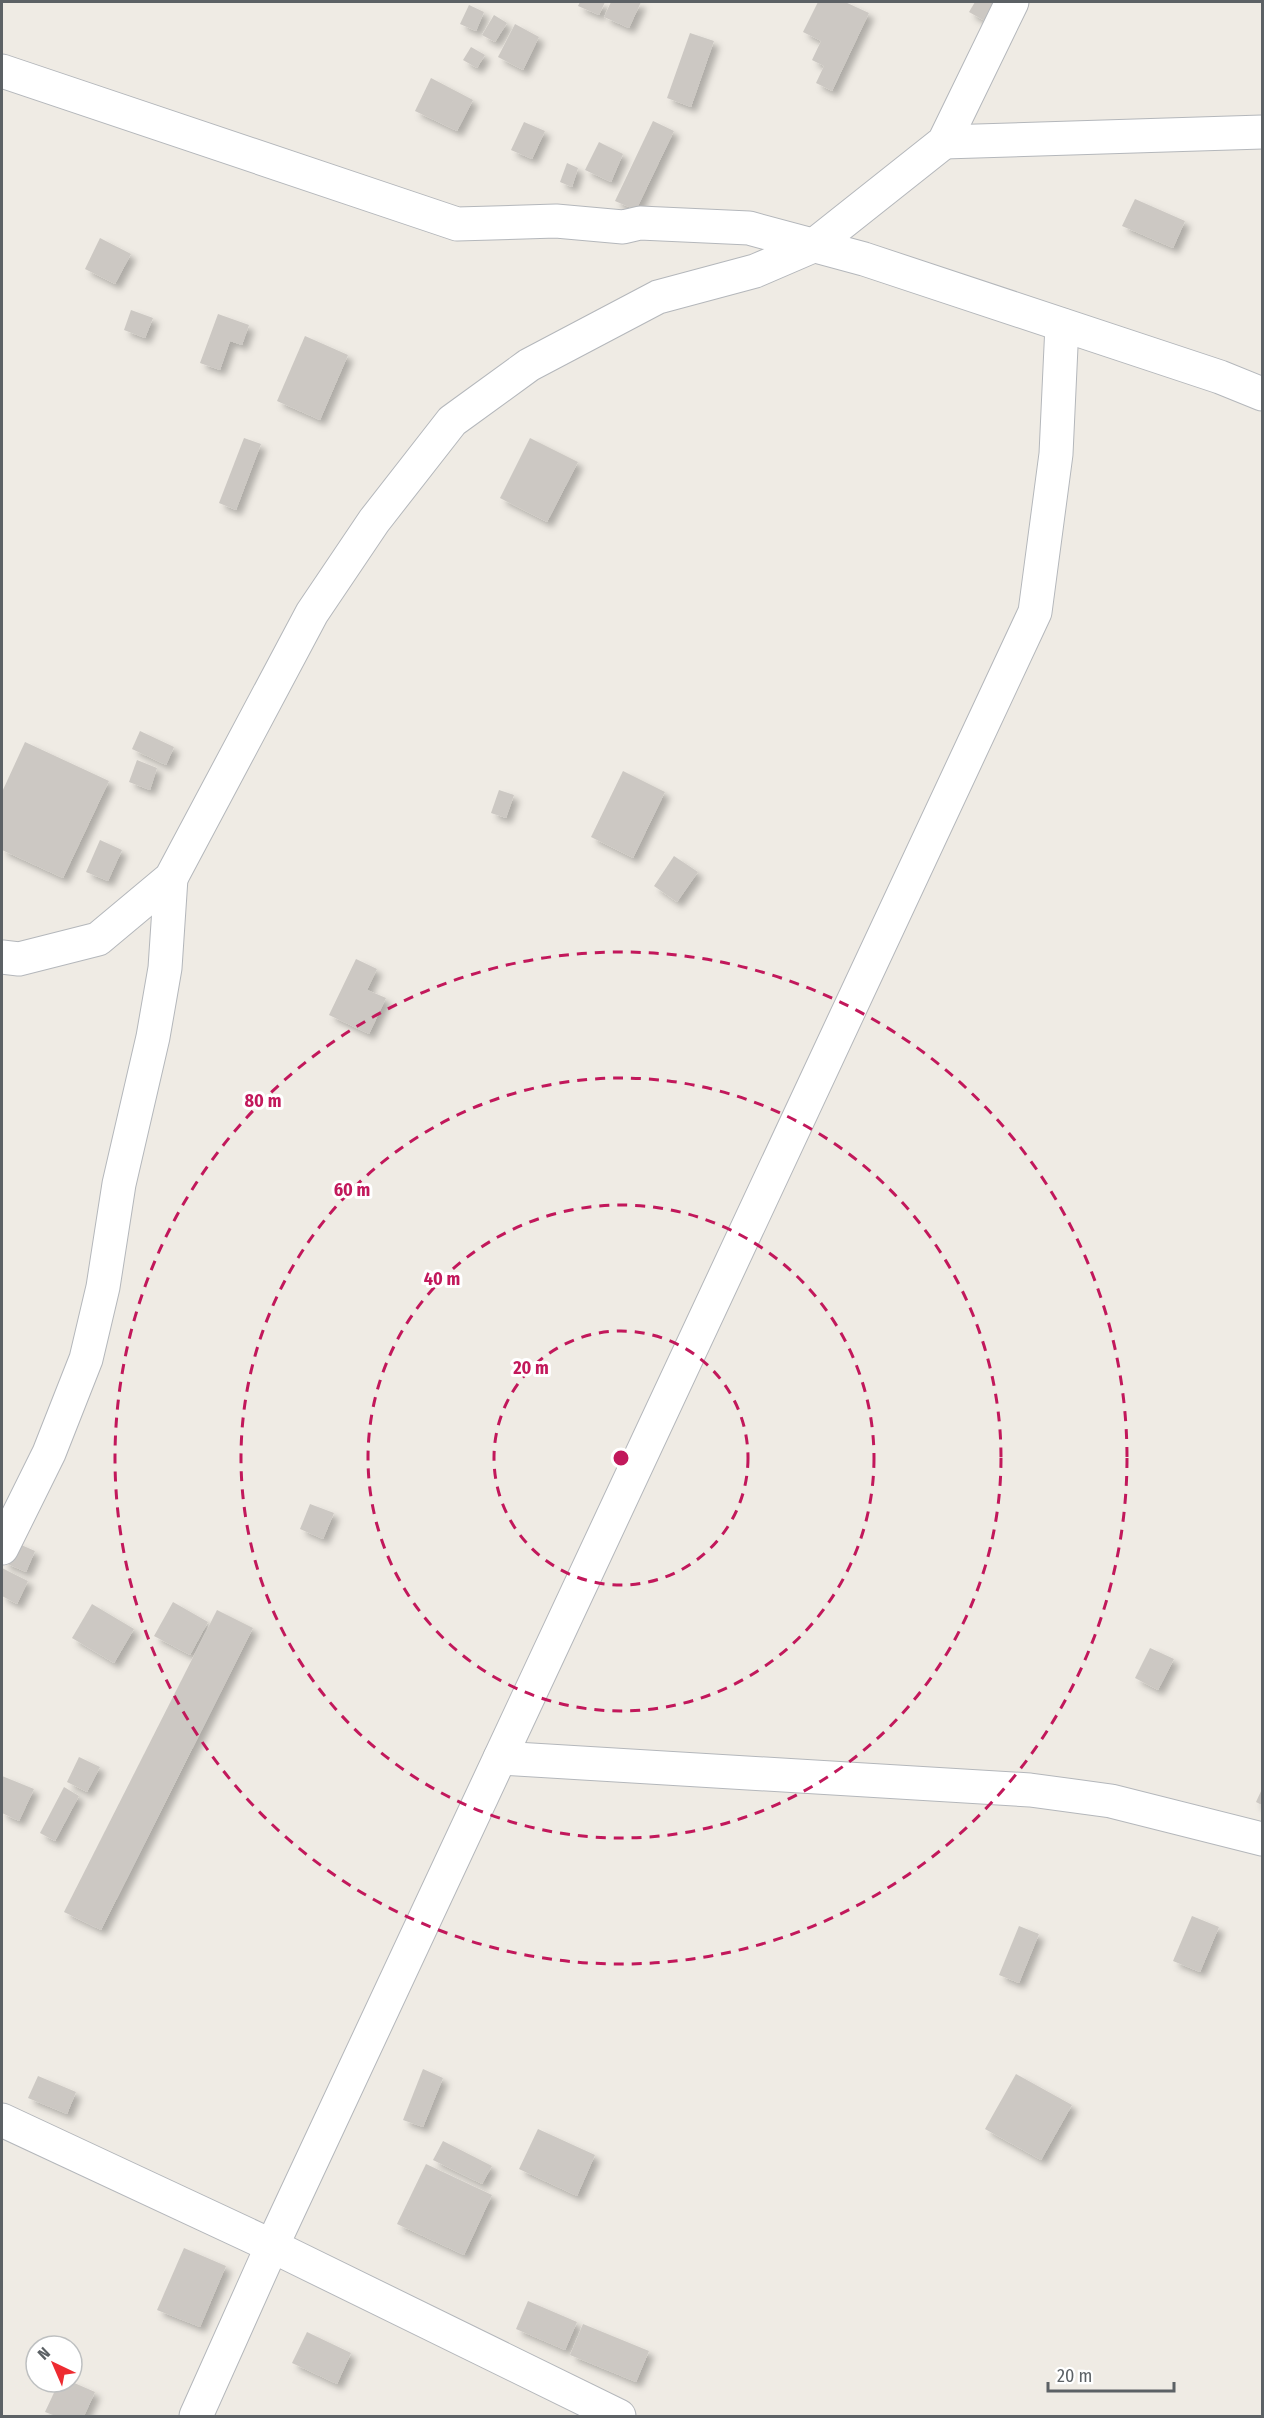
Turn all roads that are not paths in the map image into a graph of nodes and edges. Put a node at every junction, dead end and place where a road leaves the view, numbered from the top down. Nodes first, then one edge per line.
1 (1012, 2) edge
2 (2, 71) edge
3 (1263, 132) edge
4 (944, 142) junction
5 (813, 246) junction
6 (1062, 325) junction
7 (1263, 394) edge
8 (171, 878) junction
9 (2, 957) edge
10 (2, 1548) edge
11 (500, 1758) junction
12 (1263, 1839) edge
13 (2, 2120) edge
14 (272, 2246) junction
15 (196, 2416) edge
16 (619, 2416) edge

1 - 4 street
2 - 5 street
3 - 4 street
4 - 5 street
5 - 6 street
5 - 8 street
6 - 7 street
6 - 11 street
8 - 9 street
8 - 10 street
11 - 12 street
11 - 14 street
13 - 14 street
14 - 15 street
14 - 16 street

